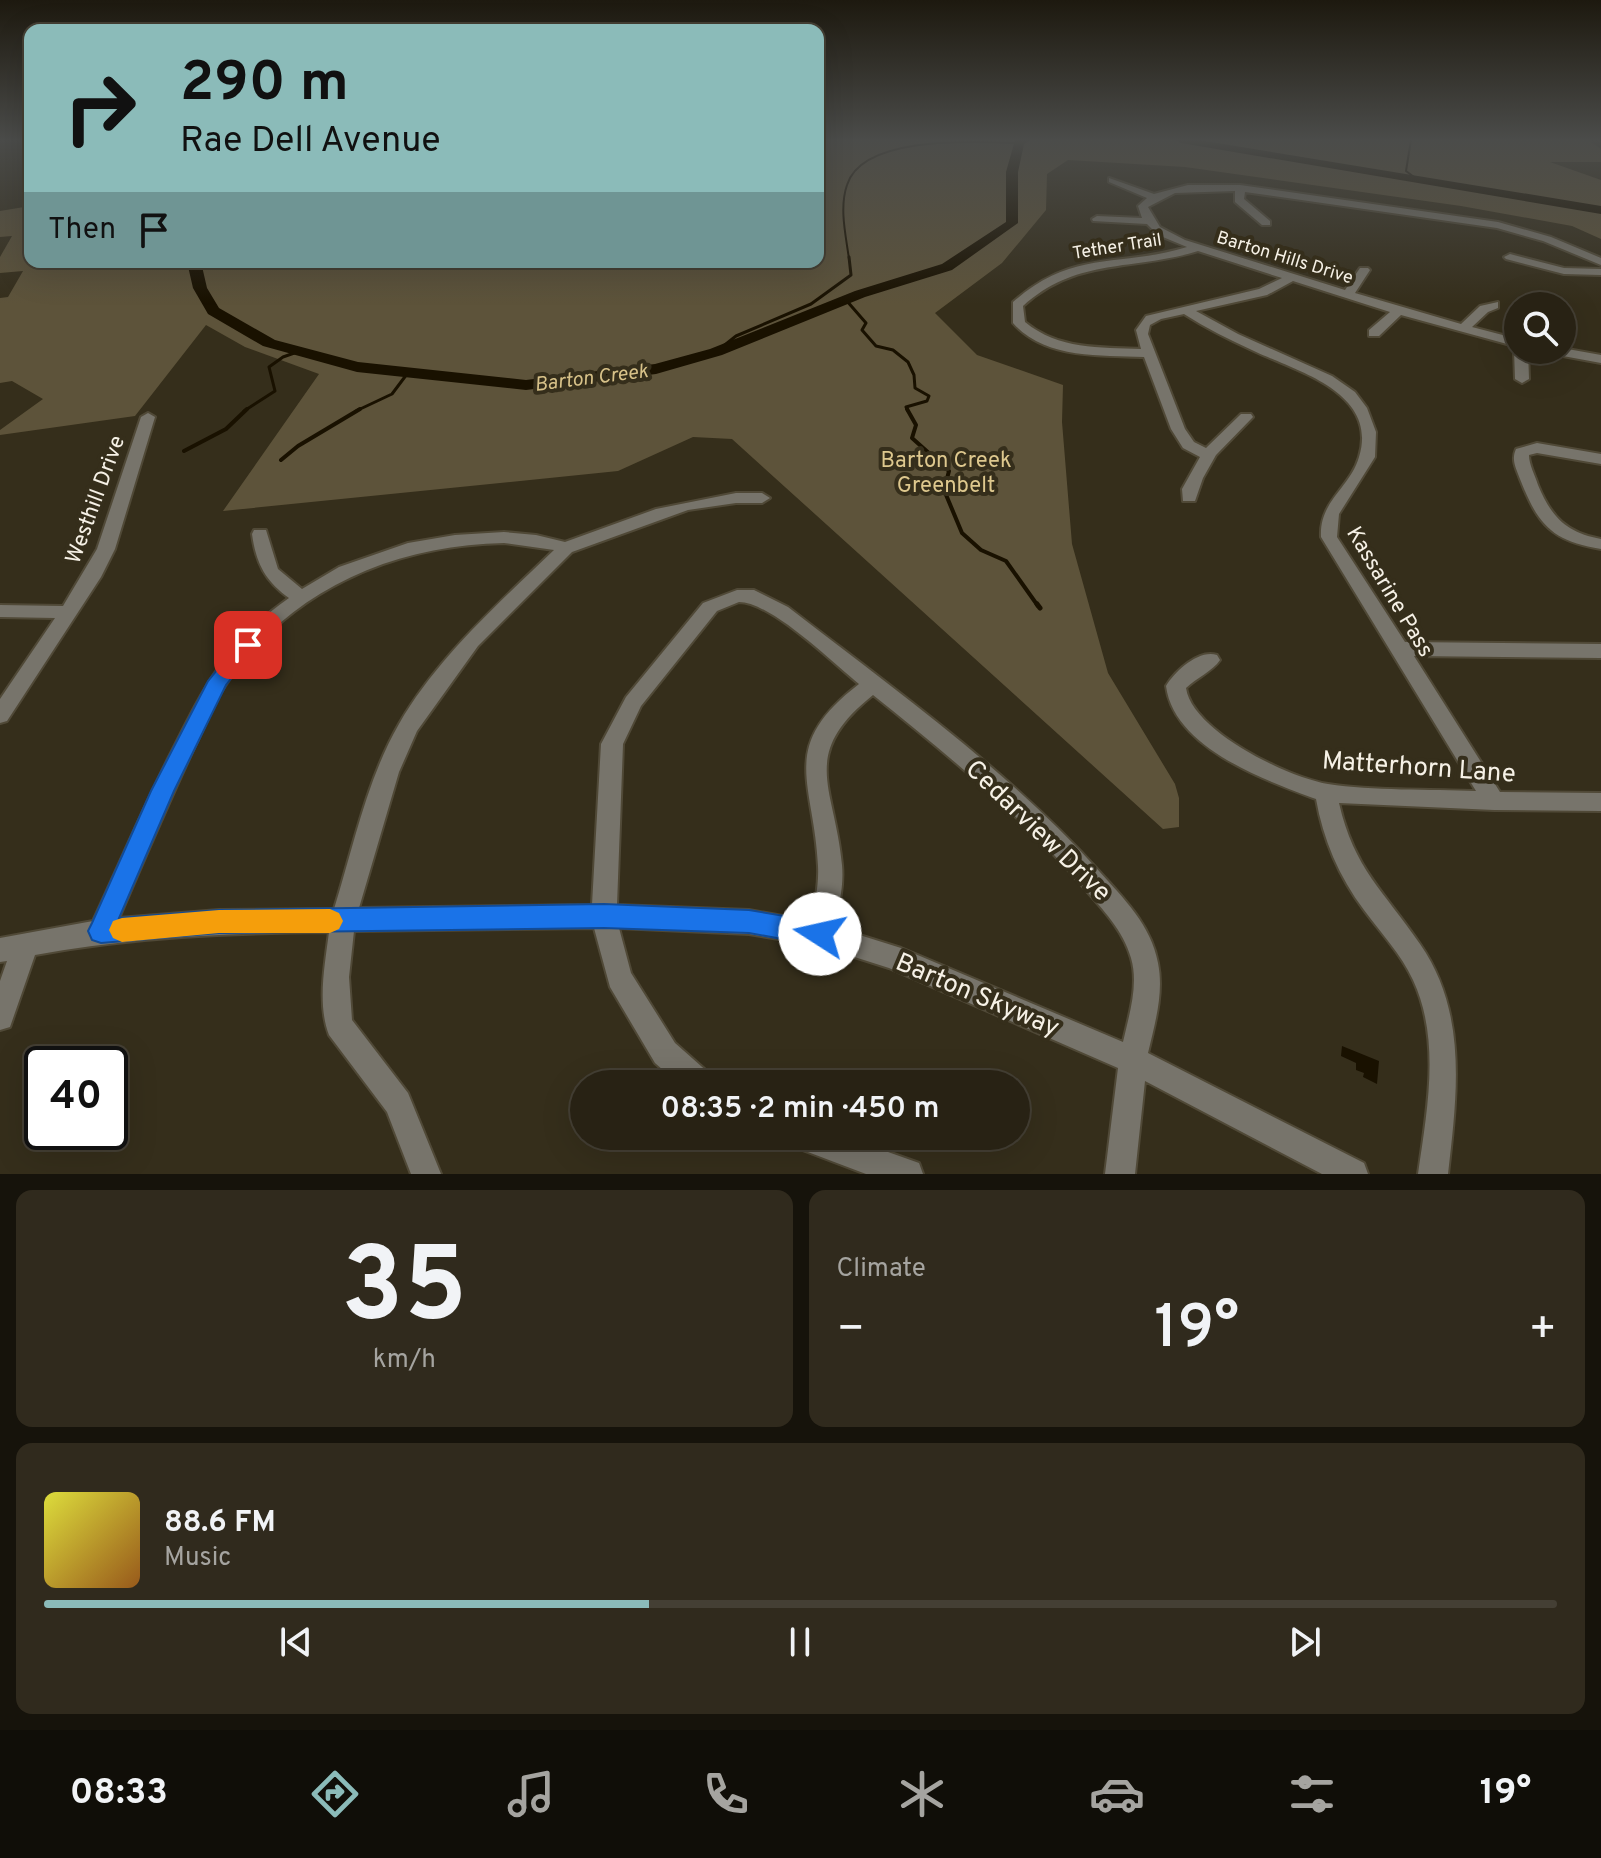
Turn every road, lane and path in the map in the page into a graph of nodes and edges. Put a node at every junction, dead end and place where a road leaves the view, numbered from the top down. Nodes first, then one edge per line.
1 (1149, 195) edge
2 (1164, 195) edge
3 (1239, 195) edge
4 (1278, 195) edge
5 (1154, 197) junction
6 (1097, 219) dead end
7 (1148, 221) junction
8 (1266, 223) dead end
9 (1197, 248) junction
10 (1510, 257) dead end
11 (1601, 262) edge
12 (1364, 270) dead end
13 (1601, 272) edge
14 (1291, 278) junction
15 (1348, 295) junction
16 (1494, 305) dead end
17 (1185, 309) junction
18 (1399, 311) junction
19 (1462, 330) junction
20 (1374, 333) dead end
21 (1504, 340) edge
22 (1150, 353) junction
23 (1576, 354) edge
24 (1601, 359) edge
25 (1521, 364) edge
26 (1522, 379) dead end
27 (148, 417) dead end
28 (1246, 417) dead end
29 (1209, 456) junction
30 (1601, 459) edge
31 (762, 498) dead end
32 (1189, 498) dead end
33 (260, 534) dead end
34 (1601, 544) edge
35 (566, 548) junction
36 (302, 598) junction
37 (0, 611) edge
38 (67, 612) junction
39 (1398, 649) junction
40 (1601, 651) edge
41 (1210, 660) dead end
42 (872, 685) junction
43 (0, 715) edge
44 (1326, 793) junction
45 (1494, 801) junction
46 (1601, 802) edge
47 (604, 916) junction
48 (343, 921) junction
49 (101, 931) junction
50 (820, 934) junction
51 (13, 948) edge
52 (0, 1017) edge
53 (1133, 1060) junction
54 (684, 1070) edge
55 (841, 1150) edge
56 (422, 1172) edge
57 (908, 1174) edge
58 (1120, 1174) edge
59 (1353, 1174) edge
60 (1433, 1174) edge

1 - 5 street
2 - 5 street
3 - 8 street
4 - 11 street
5 - 7 street
6 - 7 street
7 - 9 street, Barton Hills Drive
9 - 14 street, Barton Hills Drive
9 - 22 street, Tether Trail
10 - 13 street
12 - 15 street
14 - 15 street, Barton Hills Drive
14 - 17 street
15 - 18 street, Barton Hills Drive
16 - 19 street
17 - 22 street
17 - 39 street, Kassarine Pass
18 - 19 street, Barton Hills Drive
18 - 20 street
19 - 21 street, Barton Hills Drive
22 - 29 street
23 - 24 street
25 - 26 street
27 - 38 street, Westhill Drive
28 - 29 street
29 - 32 street
30 - 34 street
31 - 35 street
33 - 36 street
35 - 36 street
35 - 48 street
36 - 49 street
37 - 38 street
38 - 43 street, Westhill Drive
39 - 40 street
39 - 45 street, Kassarine Pass
41 - 44 street, Matterhorn Lane
42 - 47 street, Cedarview Drive
42 - 50 street
42 - 53 street, Cedarview Drive
44 - 45 street, Matterhorn Lane
44 - 60 street
45 - 46 street, Matterhorn Lane
47 - 48 street, Barton Skyway
47 - 50 street, Barton Skyway
47 - 54 street
48 - 49 street, Barton Skyway
48 - 56 street
49 - 51 street, Barton Skyway
50 - 53 street, Barton Skyway
51 - 52 street
53 - 58 street, Cedarview Drive
53 - 59 street, Barton Skyway
55 - 57 street

